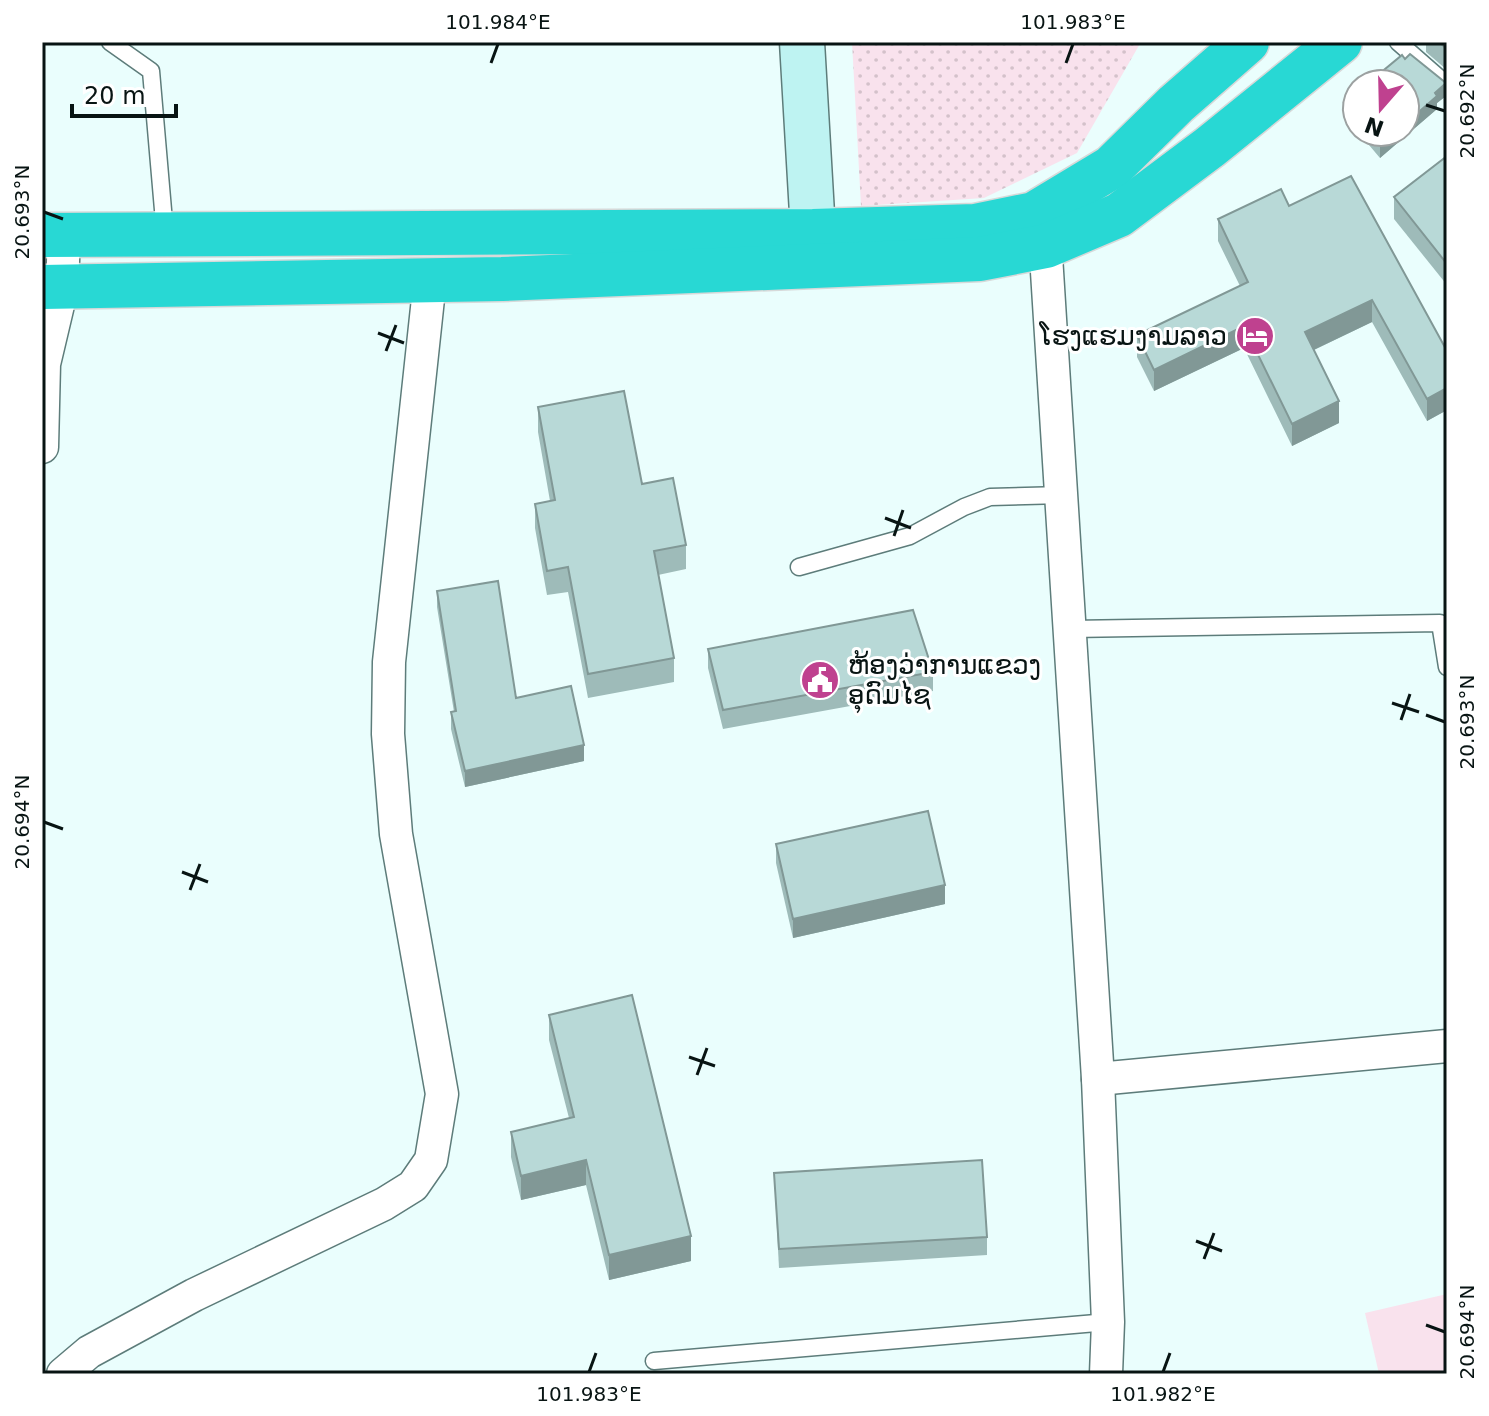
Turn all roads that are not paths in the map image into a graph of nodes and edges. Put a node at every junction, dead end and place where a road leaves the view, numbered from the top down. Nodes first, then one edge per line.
1 (110, 42) edge
2 (802, 42) edge
3 (1340, 42) edge
4 (1398, 42) edge
5 (1240, 46) edge
6 (1447, 85) edge
7 (1044, 227) junction
8 (813, 231) junction
9 (165, 234) junction
10 (499, 234) junction
11 (53, 235) edge
12 (502, 279) junction
13 (430, 280) junction
14 (52, 288) edge
15 (42, 447) edge
16 (1063, 495) junction
17 (799, 567) dead end
18 (1071, 629) junction
19 (1447, 667) edge
20 (1447, 1046) edge
21 (1098, 1079) junction
22 (1108, 1322) junction
23 (654, 1361) dead end
24 (63, 1374) edge
25 (1106, 1374) edge

1 - 9 lane
2 - 8 street
3 - 7 highway
4 - 6 lane
5 - 7 highway
7 - 8 highway
7 - 12 highway
7 - 16 street
8 - 10 highway
9 - 10 highway
9 - 11 highway
10 - 12 highway
11 - 14 street
12 - 13 highway
13 - 14 highway
13 - 24 street
14 - 15 street
16 - 17 lane
16 - 18 street
18 - 19 lane
18 - 21 street
20 - 21 street
21 - 22 street
22 - 23 lane
22 - 25 street

